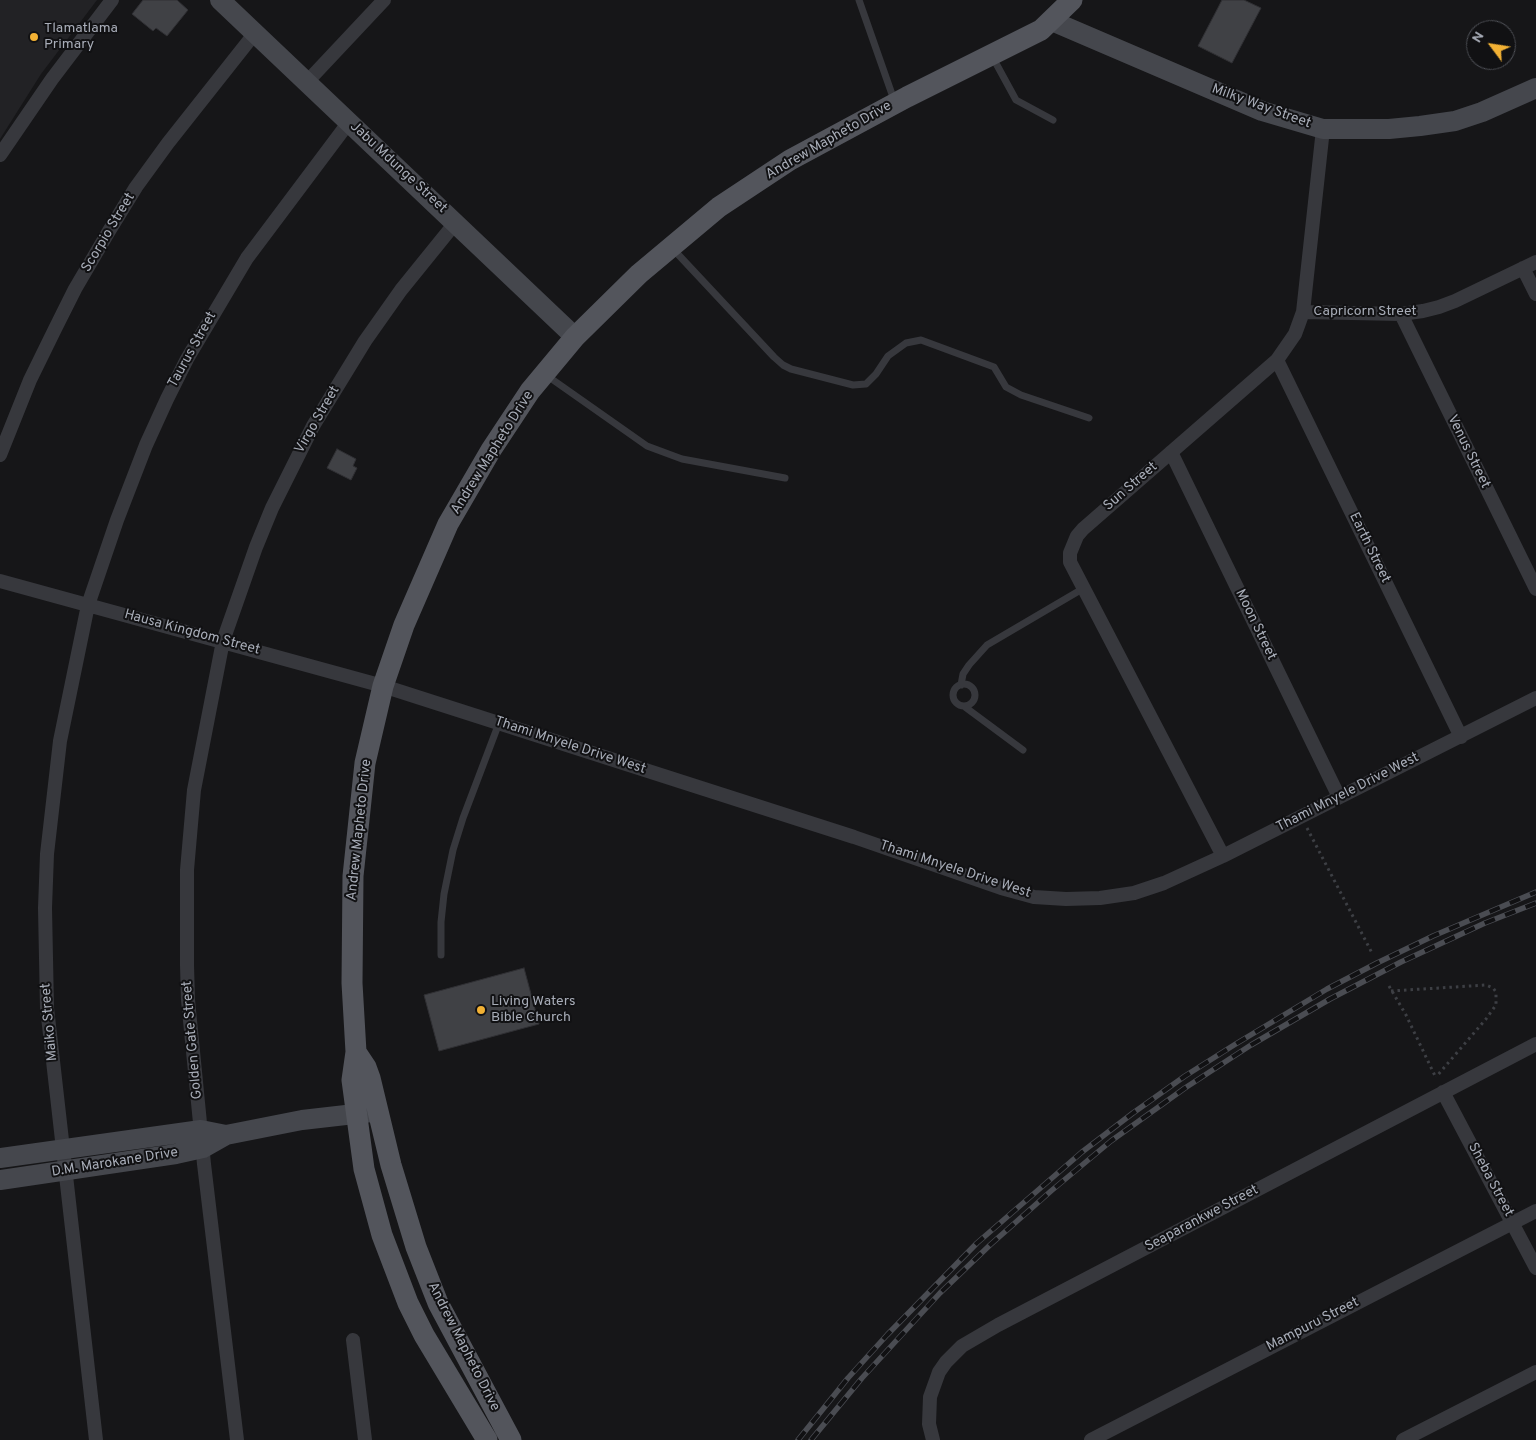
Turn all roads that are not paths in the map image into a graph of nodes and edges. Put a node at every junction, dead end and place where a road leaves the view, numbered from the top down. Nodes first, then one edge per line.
1 (112, 0) edge
2 (220, 0) edge
3 (384, 0) edge
4 (859, 0) edge
5 (1072, 0) edge
6 (1052, 21) junction
7 (254, 33) junction
8 (992, 55) junction
9 (306, 83) junction
10 (1536, 88) edge
11 (895, 103) junction
12 (1053, 120) dead end
13 (349, 122) junction
14 (1323, 129) junction
15 (0, 155) edge
16 (456, 222) junction
17 (671, 247) junction
18 (1536, 262) edge
19 (1523, 268) junction
20 (1536, 294) edge
21 (1303, 312) junction
22 (1401, 314) junction
23 (575, 337) junction
24 (1277, 360) junction
25 (544, 374) junction
26 (1089, 418) dead end
27 (1171, 452) junction
28 (0, 455) edge
29 (785, 478) dead end
30 (0, 581) edge
31 (1084, 588) junction
32 (1536, 589) edge
33 (88, 605) junction
34 (223, 641) junction
35 (961, 685) junction
36 (383, 686) junction
37 (1536, 698) edge
38 (965, 707) junction
39 (499, 723) junction
40 (1461, 737) junction
41 (1023, 750) dead end
42 (1339, 797) junction
43 (1222, 856) junction
44 (441, 955) dead end
45 (1536, 1044) edge
46 (356, 1052) junction
47 (1443, 1092) junction
48 (377, 1111) junction
49 (356, 1114) junction
50 (202, 1139) junction
51 (63, 1149) junction
52 (0, 1158) edge
53 (66, 1171) junction
54 (0, 1180) edge
55 (1536, 1211) edge
56 (1513, 1223) junction
57 (1536, 1268) edge
58 (353, 1340) dead end
59 (1536, 1372) edge
60 (96, 1440) edge
61 (237, 1440) edge
62 (365, 1440) edge
63 (487, 1440) edge
64 (510, 1440) edge
65 (933, 1440) edge
66 (1091, 1440) edge
67 (1403, 1440) edge

1 - 15 street
2 - 7 street, Jabu Mdunge Street
3 - 9 street
4 - 11 lane
5 - 6 main road, Andrew Mapheto Drive
6 - 8 main road, Andrew Mapheto Drive
6 - 14 street, Milky Way Street
7 - 9 street, Jabu Mdunge Street
7 - 28 street, Scorpio Street
8 - 11 main road, Andrew Mapheto Drive
8 - 12 lane
9 - 13 street, Jabu Mdunge Street
10 - 14 street, Milky Way Street
11 - 17 main road, Andrew Mapheto Drive
13 - 16 street, Jabu Mdunge Street
13 - 33 street, Taurus Street
14 - 21 street, Sun Street
16 - 23 street, Jabu Mdunge Street
16 - 34 street, Virgo Street
17 - 23 main road, Andrew Mapheto Drive
17 - 26 lane
18 - 19 street, Capricorn Street
19 - 20 street
19 - 22 street, Capricorn Street
21 - 22 street, Capricorn Street
21 - 24 street, Sun Street
22 - 32 street, Venus Street
23 - 25 main road, Andrew Mapheto Drive
24 - 27 street, Sun Street
24 - 40 street, Earth Street
25 - 29 lane
25 - 36 main road, Andrew Mapheto Drive
27 - 31 street, Sun Street
27 - 42 street, Moon Street
30 - 33 street, Hausa Kingdom Street
31 - 35 lane
31 - 43 street, Sun Street
33 - 34 street, Hausa Kingdom Street
33 - 51 street, Maiko Street
34 - 36 street, Hausa Kingdom Street
34 - 50 street, Golden Gate Street
35 - 38 lane
35 - 38 lane
36 - 39 street, Thami Mnyele Drive West
36 - 46 main road, Andrew Mapheto Drive
37 - 40 street, Thami Mnyele Drive West
38 - 41 lane
39 - 43 street, Thami Mnyele Drive West
39 - 44 lane
40 - 42 street, Thami Mnyele Drive West
42 - 43 street, Thami Mnyele Drive West
45 - 47 street, Seaparankwe Street
46 - 48 main road, Andrew Mapheto Drive
46 - 49 main road, Andrew Mapheto Drive
47 - 56 street, Sheba Street
47 - 65 street, Seaparankwe Street
48 - 49 street, D.M. Marokane Drive
48 - 64 main road, Andrew Mapheto Drive
49 - 50 street, D.M. Marokane Drive
49 - 63 main road, Andrew Mapheto Drive
50 - 51 street, D.M. Marokane Drive
50 - 53 street, D.M. Marokane Drive
50 - 61 street, Golden Gate Street
51 - 52 street, D.M. Marokane Drive
51 - 53 street, Maiko Street
53 - 54 street, D.M. Marokane Drive
53 - 60 street, Maiko Street
55 - 56 street, Mampuru Street
56 - 57 street, Sheba Street
56 - 66 street, Mampuru Street
58 - 62 street
59 - 67 street

